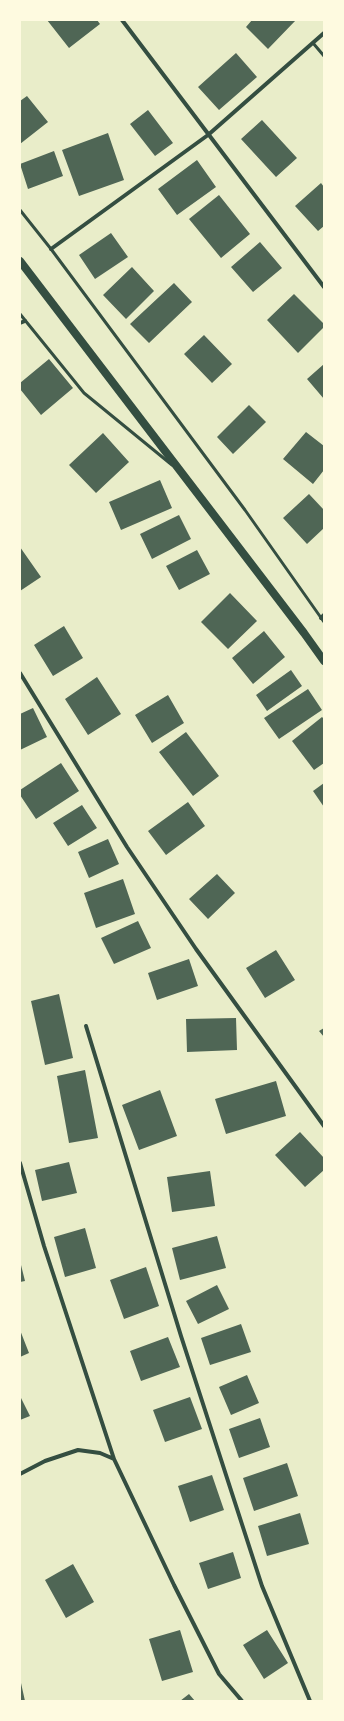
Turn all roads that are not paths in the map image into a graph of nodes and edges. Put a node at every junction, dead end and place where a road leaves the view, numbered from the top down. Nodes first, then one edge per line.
1 (122, 20) edge
2 (324, 33) edge
3 (313, 43) junction
4 (324, 56) edge
5 (208, 135) junction
6 (20, 210) edge
7 (51, 249) junction
8 (20, 261) edge
9 (324, 287) edge
10 (20, 314) edge
11 (25, 321) junction
12 (20, 323) edge
13 (184, 475) junction
14 (322, 616) edge
15 (324, 622) edge
16 (324, 661) edge
17 (20, 673) edge
18 (86, 1026) dead end
19 (324, 1126) edge
20 (20, 1163) edge
21 (114, 1459) junction
22 (20, 1474) edge
23 (242, 1701) edge
24 (310, 1701) edge

1 - 5 street
2 - 3 street
3 - 4 lane
3 - 5 street
5 - 7 street
5 - 9 street
6 - 7 lane
7 - 14 lane
8 - 13 main road
10 - 11 lane
11 - 12 street
11 - 13 lane
13 - 16 main road
14 - 15 lane
17 - 19 street
18 - 24 street
20 - 21 street
21 - 22 street
21 - 23 street

